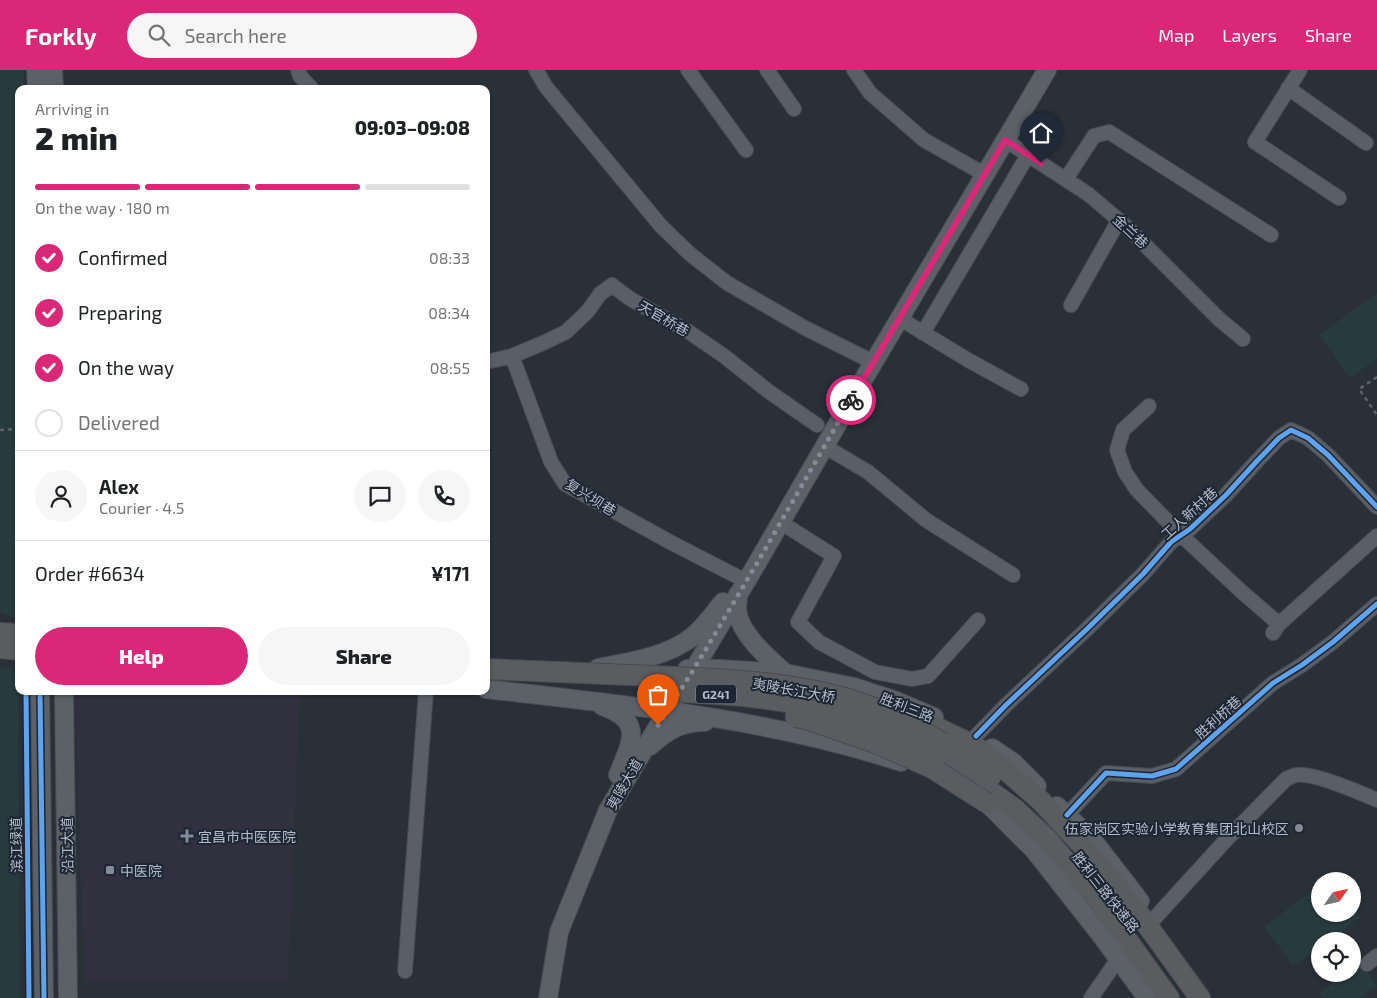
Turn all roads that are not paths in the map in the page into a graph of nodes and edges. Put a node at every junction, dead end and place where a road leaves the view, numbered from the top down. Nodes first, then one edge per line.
1 (36, 70) edge
2 (53, 70) edge
3 (298, 70) edge
4 (536, 70) edge
5 (688, 70) edge
6 (766, 70) edge
7 (854, 70) edge
8 (1036, 70) edge
9 (1047, 70) edge
10 (1300, 70) edge
11 (37, 85) edge
12 (54, 85) edge
13 (308, 85) edge
14 (1288, 88) junction
15 (794, 109) dead end
16 (1005, 140) junction
17 (1366, 143) dead end
18 (746, 150) dead end
19 (1028, 155) junction
20 (977, 170) junction
21 (1066, 179) junction
22 (1339, 198) dead end
23 (1120, 220) junction
24 (1271, 235) dead end
25 (1071, 305) dead end
26 (899, 318) junction
27 (923, 333) junction
28 (1243, 338) dead end
29 (512, 356) junction
30 (865, 358) junction
31 (490, 361) edge
32 (1020, 389) dead end
33 (1149, 406) dead end
34 (817, 425) dead end
35 (824, 446) junction
36 (1377, 507) edge
37 (780, 522) junction
38 (1181, 535) junction
39 (1377, 536) edge
40 (1013, 575) dead end
41 (738, 585) junction
42 (723, 602) junction
43 (1377, 605) edge
44 (978, 620) dead end
45 (0, 633) edge
46 (15, 634) edge
47 (0, 648) edge
48 (15, 650) edge
49 (490, 659) edge
50 (598, 668) junction
51 (490, 669) edge
52 (688, 669) junction
53 (786, 673) junction
54 (490, 682) edge
55 (490, 689) edge
56 (40, 695) edge
57 (64, 695) edge
58 (426, 695) edge
59 (588, 700) junction
60 (659, 703) junction
61 (862, 703) junction
62 (745, 723) junction
63 (976, 736) junction
64 (939, 750) junction
65 (626, 772) junction
66 (1377, 800) edge
67 (987, 803) junction
68 (1067, 815) junction
69 (1153, 920) junction
70 (1118, 959) junction
71 (405, 971) dead end
72 (44, 998) edge
73 (68, 998) edge
74 (538, 998) edge
75 (548, 998) edge
76 (1091, 998) edge
77 (1147, 998) edge
78 (1169, 998) edge
79 (1186, 998) edge
80 (1200, 998) edge
81 (1207, 998) edge

1 - 11 main road
2 - 12 main road
3 - 13 street
4 - 30 street
5 - 18 street
6 - 15 street
7 - 20 street
8 - 20 main road, 夷陵大道
9 - 16 main road, 夷陵大道
10 - 14 street
14 - 17 street
14 - 22 street
16 - 19 street, 金兰巷
16 - 26 main road, 夷陵大道
19 - 21 street, 金兰巷
19 - 27 street
20 - 30 main road, 夷陵大道
21 - 23 street, 金兰巷
21 - 24 street
23 - 25 street
23 - 28 street, 金兰巷
26 - 27 street
26 - 35 main road, 夷陵大道
27 - 32 street
29 - 31 street
29 - 34 street, 天官桥巷
29 - 41 street, 复兴坝巷
30 - 41 main road, 夷陵大道
33 - 38 street
35 - 37 main road, 夷陵大道
35 - 40 street
36 - 38 street, 工人新村巷
37 - 41 main road, 夷陵大道
37 - 44 street
38 - 39 street
38 - 63 street, 工人新村巷
41 - 42 main road, 夷陵大道
41 - 52 main road, 夷陵大道
41 - 53 main road
42 - 50 main road
42 - 52 main road, 夷陵大道
43 - 68 street, 胜利桥巷
45 - 46 highway
47 - 48 highway
49 - 50 main road, 胜利三路
50 - 52 main road, 胜利三路
51 - 61 highway, 夷陵长江大桥 / G241, bridge
52 - 53 main road, 胜利三路
52 - 60 main road, 夷陵大道
53 - 63 main road, 胜利三路
54 - 60 highway, 夷陵长江大桥 / G241
55 - 59 main road
56 - 72 main road, 沿江大道
57 - 73 main road, 沿江大道
58 - 71 street
59 - 60 main road
59 - 65 main road
60 - 62 main road
60 - 64 highway, 夷陵长江大桥 / G241, bridge
60 - 65 main road, 夷陵大道
60 - 67 highway, bridge
61 - 64 highway, 夷陵长江大桥 / G241, bridge
61 - 80 highway, bridge
62 - 65 main road
62 - 67 main road
63 - 68 main road, 胜利三路
64 - 78 highway, 胜利三路快速路 / G241
64 - 79 highway, 胜利三路快速路 / G241
65 - 74 main road, 夷陵大道
65 - 75 main road, 夷陵大道
66 - 69 street
67 - 70 main road
68 - 69 main road, 胜利三路
69 - 81 main road, 胜利三路
70 - 76 street
70 - 77 main road

